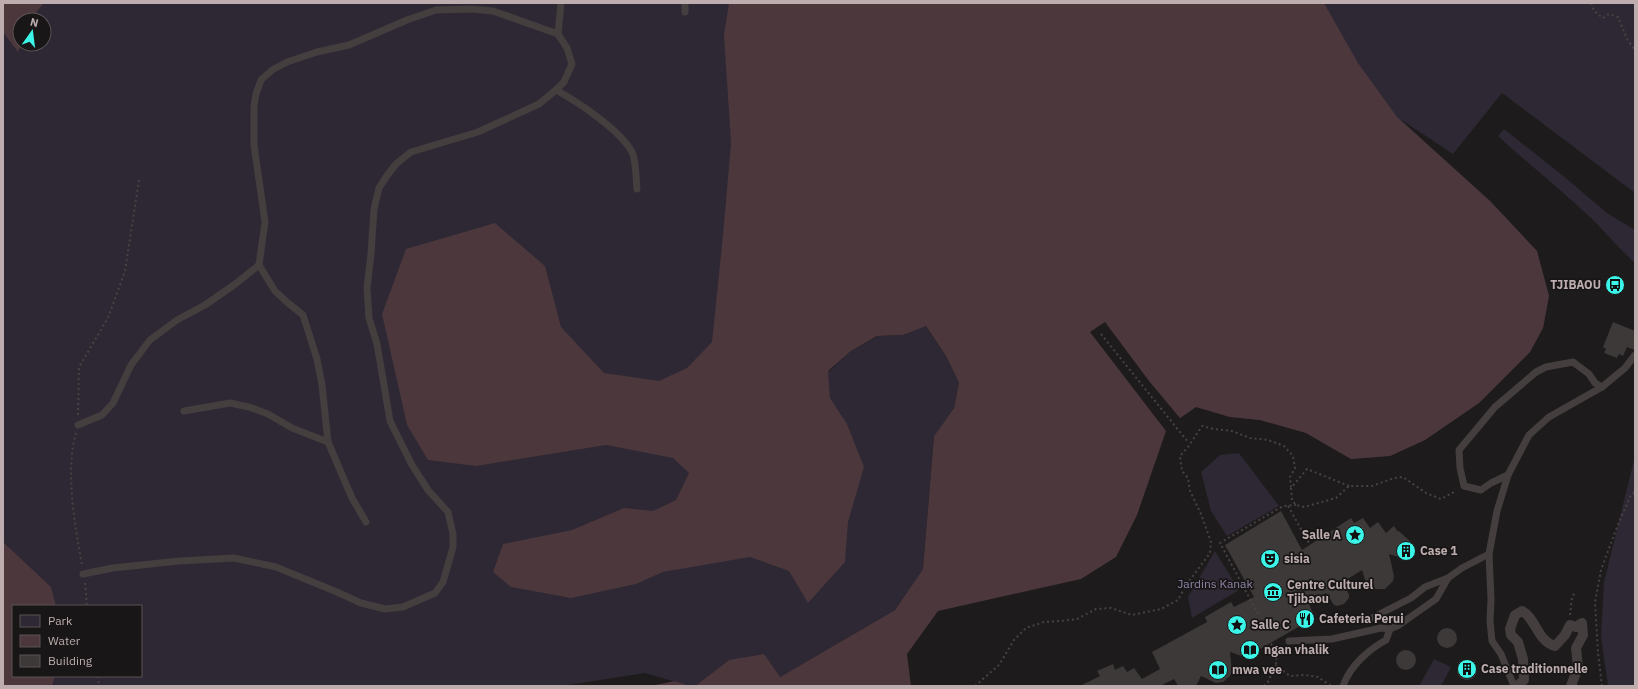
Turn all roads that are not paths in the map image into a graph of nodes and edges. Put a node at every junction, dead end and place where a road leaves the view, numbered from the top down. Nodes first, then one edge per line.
1 (561, 3) edge
2 (685, 3) edge
3 (685, 12) dead end
4 (558, 34) junction
5 (556, 90) junction
6 (637, 189) dead end
7 (259, 265) junction
8 (1635, 354) edge
9 (1602, 387) junction
10 (184, 411) dead end
11 (78, 425) road end
12 (328, 442) junction
13 (1508, 475) junction
14 (366, 522) dead end
15 (1489, 554) junction
16 (83, 574) road end
17 (1448, 578) junction
18 (1368, 620) dead end
19 (1390, 629) junction
20 (1289, 641) dead end
21 (1343, 686) edge
22 (1515, 686) edge
23 (1571, 686) edge

1 - 4 lane
2 - 3 lane
4 - 5 lane
4 - 7 lane
5 - 6 lane
5 - 16 lane
7 - 11 lane
7 - 12 lane
8 - 9 lane
9 - 13 lane
9 - 13 lane
10 - 12 lane
12 - 14 lane
13 - 15 lane
15 - 17 lane
15 - 22 lane
17 - 18 lane
17 - 19 lane
19 - 20 lane
19 - 21 lane
22 - 23 street

